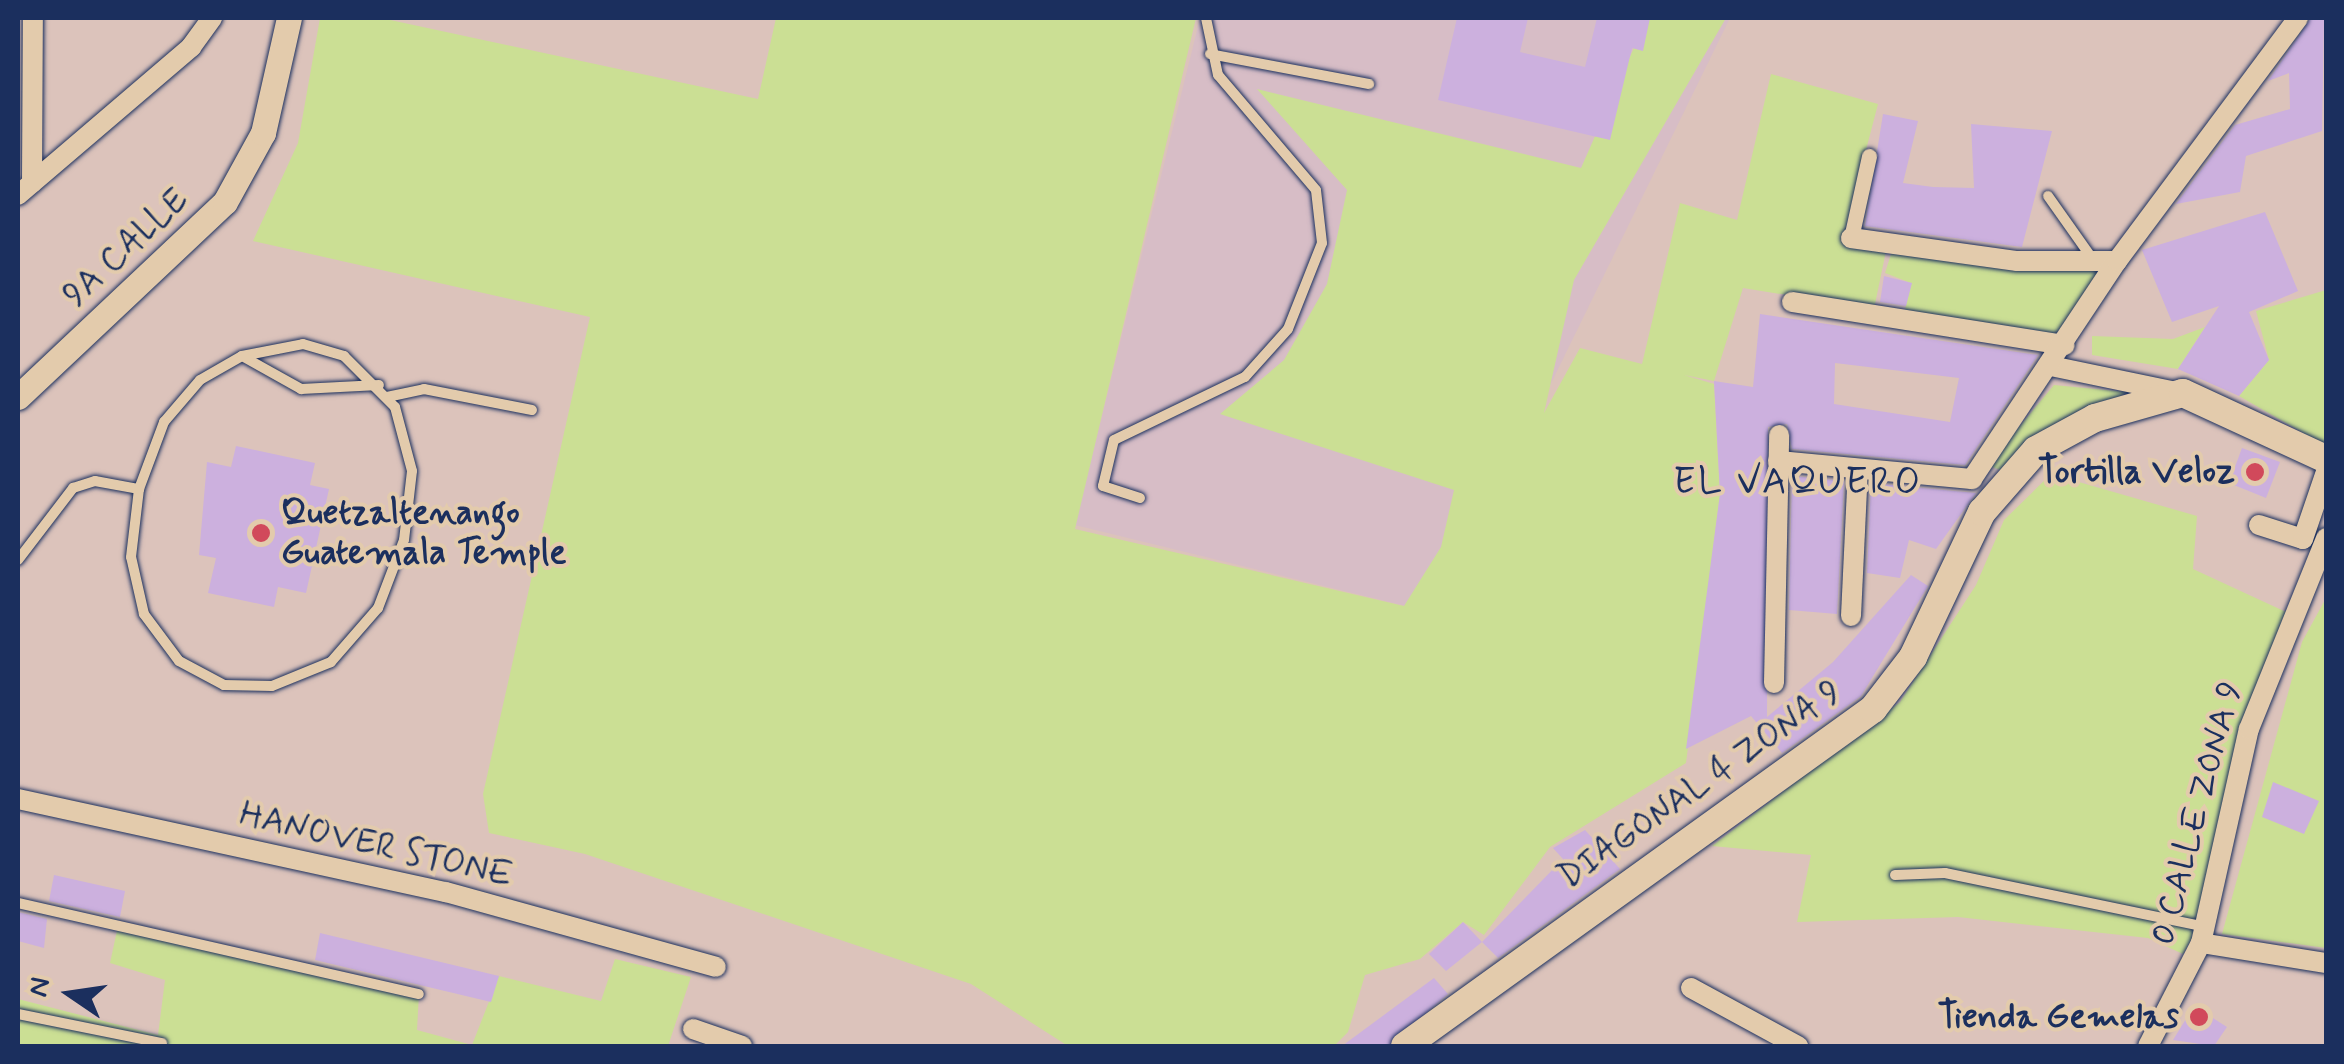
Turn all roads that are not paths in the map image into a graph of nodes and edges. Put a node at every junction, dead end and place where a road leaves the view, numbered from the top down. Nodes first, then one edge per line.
1 (32, 18) edge
2 (212, 18) edge
3 (289, 18) edge
4 (1206, 18) edge
5 (2298, 18) edge
6 (1210, 54) junction
7 (1369, 84) dead end
8 (1869, 156) dead end
9 (25, 190) edge
10 (2048, 196) dead end
11 (1851, 238) joint
12 (2094, 261) junction
13 (2117, 262) junction
14 (1792, 302) dead end
15 (2065, 346) junction
16 (242, 356) junction
17 (2051, 366) junction
18 (379, 385) junction
19 (2182, 393) junction
20 (18, 397) edge
21 (388, 397) junction
22 (532, 410) dead end
23 (1779, 435) dead end
24 (2326, 459) edge
25 (1778, 460) junction
26 (1858, 470) junction
27 (2326, 472) edge
28 (139, 489) junction
29 (1140, 498) dead end
30 (2259, 525) dead end
31 (2326, 538) edge
32 (18, 560) edge
33 (1851, 616) dead end
34 (1774, 683) dead end
35 (18, 799) edge
36 (1895, 876) dead end
37 (18, 903) edge
38 (2203, 935) junction
39 (2326, 963) edge
40 (716, 968) dead end
41 (1691, 988) dead end
42 (419, 994) dead end
43 (18, 1014) edge
44 (693, 1030) dead end
45 (162, 1043) dead end
46 (742, 1046) edge
47 (1405, 1046) edge
48 (1798, 1046) edge
49 (2148, 1046) edge

1 - 9 street
2 - 9 street
3 - 20 street, 9A CALLE
4 - 6 lane
5 - 13 street
6 - 7 lane
6 - 29 lane
8 - 11 street
10 - 12 lane
11 - 12 street
12 - 13 street
13 - 15 street
14 - 15 street
15 - 17 street
16 - 18 lane
16 - 18 lane
16 - 28 lane
17 - 19 street
17 - 26 street
18 - 21 lane
19 - 24 main road
19 - 47 main road, DIAGONAL 4 ZONA 9
21 - 22 lane
21 - 28 lane
23 - 25 street
25 - 26 street
25 - 34 street
26 - 33 street
27 - 30 street
28 - 32 lane
31 - 38 street, 0 CALLE ZONA 9
35 - 40 street, HANOVER STONE
36 - 38 lane
37 - 42 lane
38 - 39 street
38 - 49 street, 0 CALLE ZONA 9
41 - 48 street
43 - 45 lane
44 - 46 street

